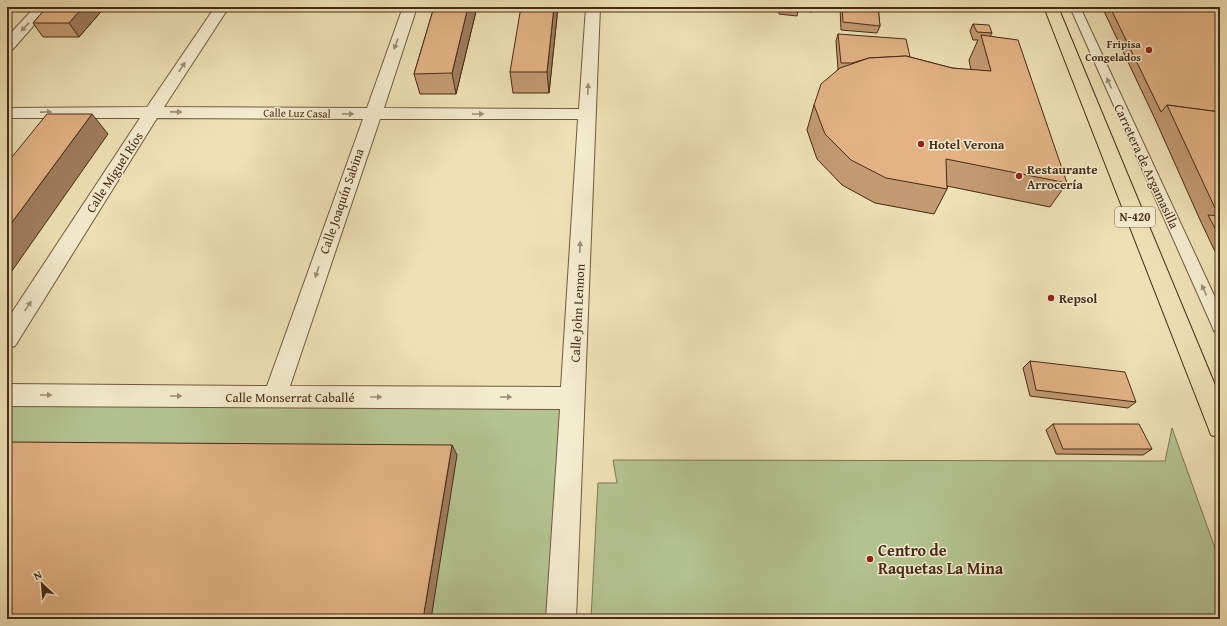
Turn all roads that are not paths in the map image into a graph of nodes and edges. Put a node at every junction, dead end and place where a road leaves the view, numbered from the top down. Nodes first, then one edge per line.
1 (43, 7) edge
2 (222, 7) edge
3 (410, 7) edge
4 (593, 7) edge
5 (1051, 7) edge
6 (1075, 7) edge
7 (7, 46) edge
8 (153, 111) junction
9 (7, 113) edge
10 (371, 114) junction
11 (587, 114) junction
12 (1220, 326) edge
13 (7, 339) edge
14 (7, 395) edge
15 (275, 396) junction
16 (572, 398) junction
17 (1220, 427) edge
18 (561, 619) edge

1 -> 7 street
8 -> 2 street, Calle Miguel Ríos
3 -> 10 street, Calle Joaquín Sabina
11 -> 4 street, Calle John Lennon
5 - 17 highway, N-420
12 -> 6 lane, Carretera de Argamasilla
9 -> 8 street, Calle Luz Casal
8 -> 10 street, Calle Luz Casal
13 -> 8 street, Calle Miguel Ríos
10 -> 11 street, Calle Luz Casal
10 -> 15 street, Calle Joaquín Sabina
16 -> 11 street, Calle John Lennon
14 -> 15 street, Calle Monserrat Caballé
15 -> 16 street, Calle Monserrat Caballé
16 - 18 street, Calle John Lennon

